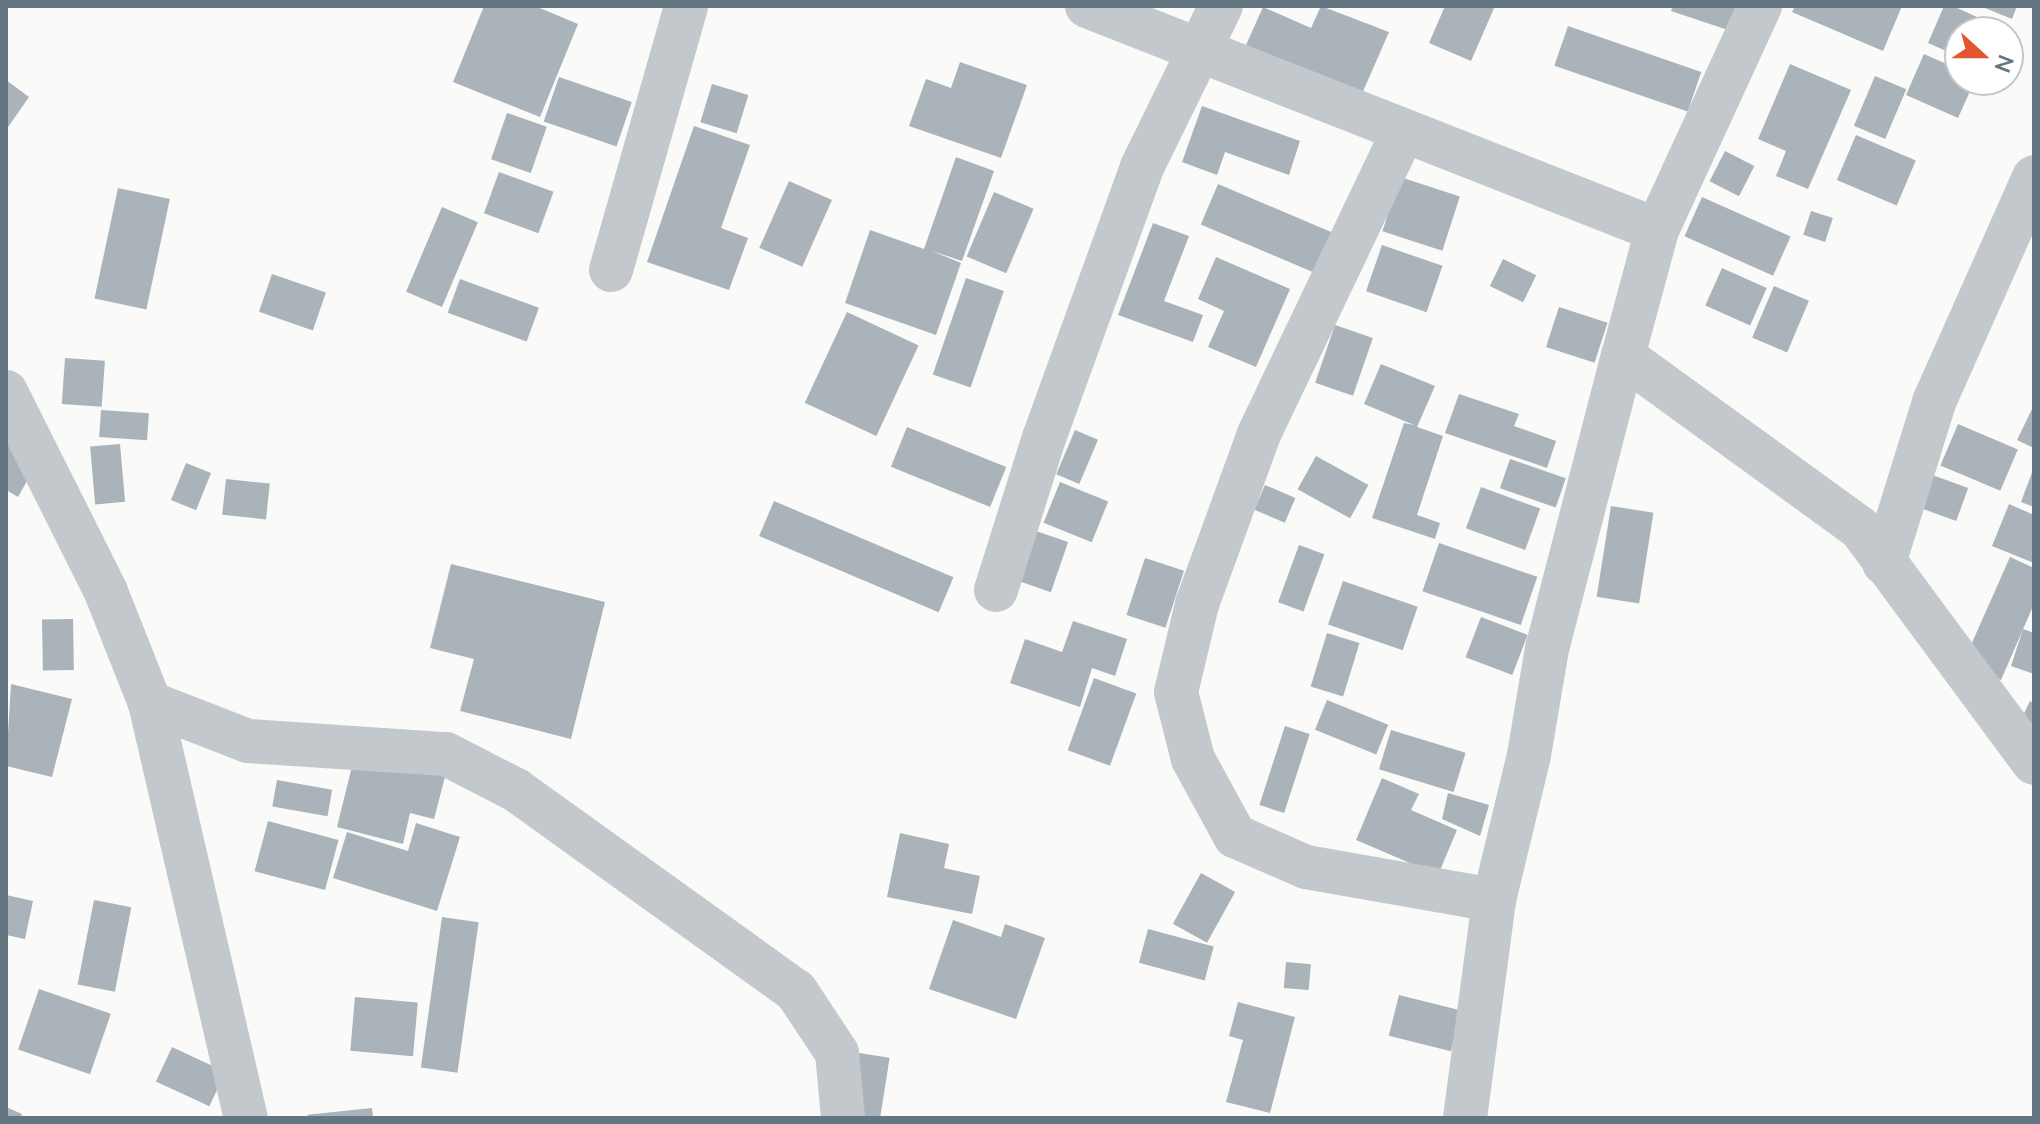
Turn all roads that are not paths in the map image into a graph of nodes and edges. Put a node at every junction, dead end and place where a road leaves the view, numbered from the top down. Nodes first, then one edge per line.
1 (686, 6) edge
2 (1087, 6) edge
3 (1221, 6) edge
4 (1760, 6) edge
5 (1196, 47) junction
6 (1403, 132) junction
7 (2034, 177) edge
8 (1657, 230) junction
9 (611, 270) dead end
10 (1623, 356) junction
11 (6, 392) edge
12 (1884, 563) junction
13 (996, 590) dead end
14 (150, 703) junction
15 (2034, 763) edge
16 (1494, 900) junction
17 (246, 1118) edge
18 (843, 1118) edge
19 (1465, 1118) edge

1 - 9 street
2 - 5 street
3 - 5 street
4 - 8 street
5 - 6 street
5 - 13 street
6 - 8 street
6 - 16 street
7 - 12 street
8 - 10 street
10 - 12 street
10 - 16 street
11 - 14 street
12 - 15 street
14 - 17 street
14 - 18 street
16 - 19 street

